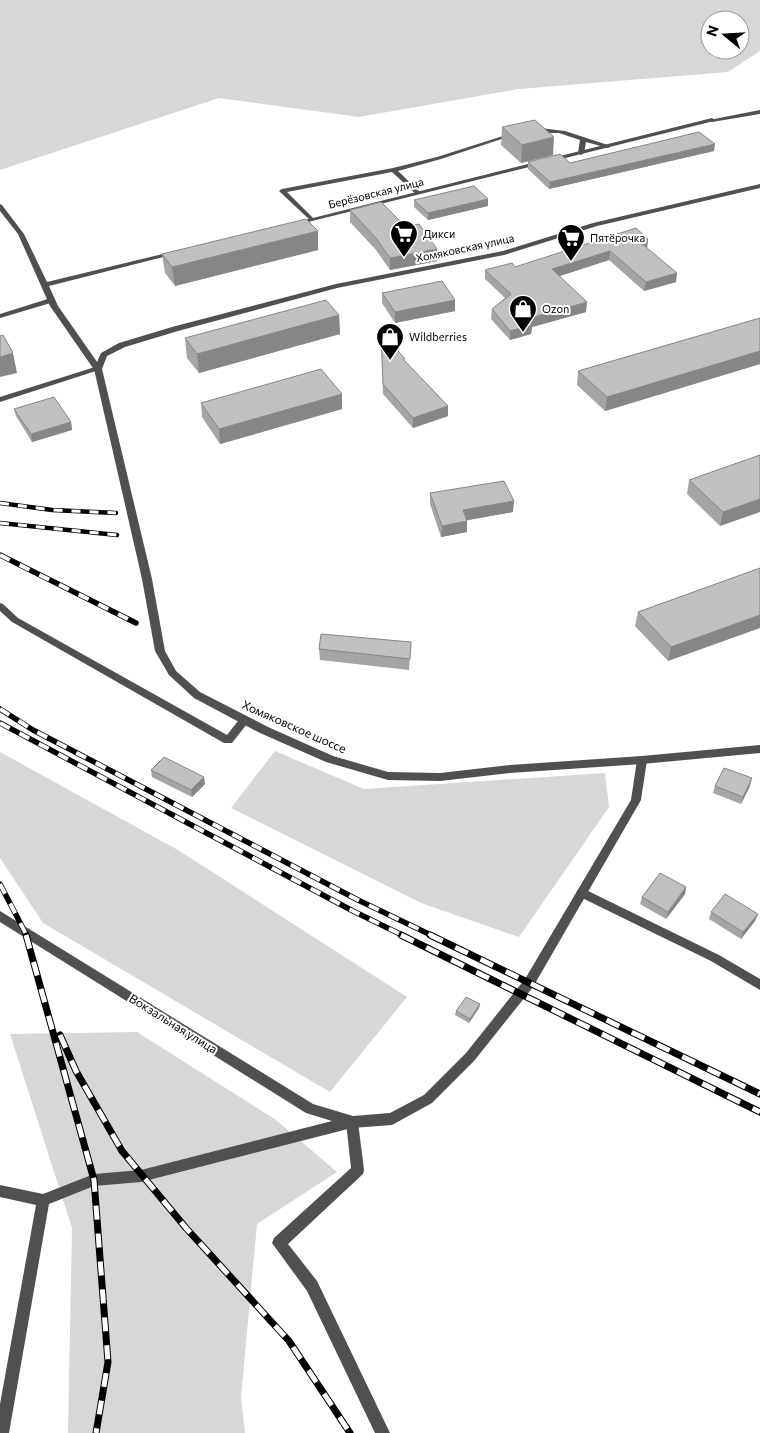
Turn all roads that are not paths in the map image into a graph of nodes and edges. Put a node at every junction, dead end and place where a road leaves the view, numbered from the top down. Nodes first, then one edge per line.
1 (760, 112) edge
2 (529, 132) edge
3 (521, 133) edge
4 (583, 139) junction
5 (608, 146) junction
6 (581, 152) junction
7 (393, 170) junction
8 (760, 186) edge
9 (418, 192) junction
10 (0, 206) edge
11 (311, 219) junction
12 (292, 224) edge
13 (187, 250) edge
14 (45, 285) junction
15 (51, 300) junction
16 (0, 316) edge
17 (98, 369) junction
18 (0, 400) edge
19 (0, 606) edge
20 (246, 720) junction
21 (760, 749) edge
22 (642, 760) junction
23 (582, 892) junction
24 (0, 916) edge
25 (760, 985) edge
26 (352, 1122) junction
27 (0, 1191) edge
28 (43, 1200) junction
29 (2, 1433) edge
30 (383, 1433) edge

1 - 5 street, Берёзовская улица
2 - 4 street
3 - 7 street
4 - 5 street
4 - 6 street
5 - 6 street, Берёзовская улица
6 - 9 street, Берёзовская улица
7 - 9 street
7 - 11 street
8 - 17 street, Хомяковская улица
9 - 11 street, Берёзовская улица
10 - 14 street
11 - 12 street, Берёзовская улица
13 - 14 street
14 - 15 street
15 - 16 street
15 - 17 street
17 - 18 street
17 - 20 street, Хомяковское шоссе
19 - 20 street
20 - 22 street, Хомяковское шоссе
21 - 22 street, Хомяковское шоссе
22 - 23 street
23 - 25 street
23 - 26 street
24 - 26 street, Вокзальная улица
26 - 28 street
26 - 30 street
27 - 28 street
28 - 29 street

